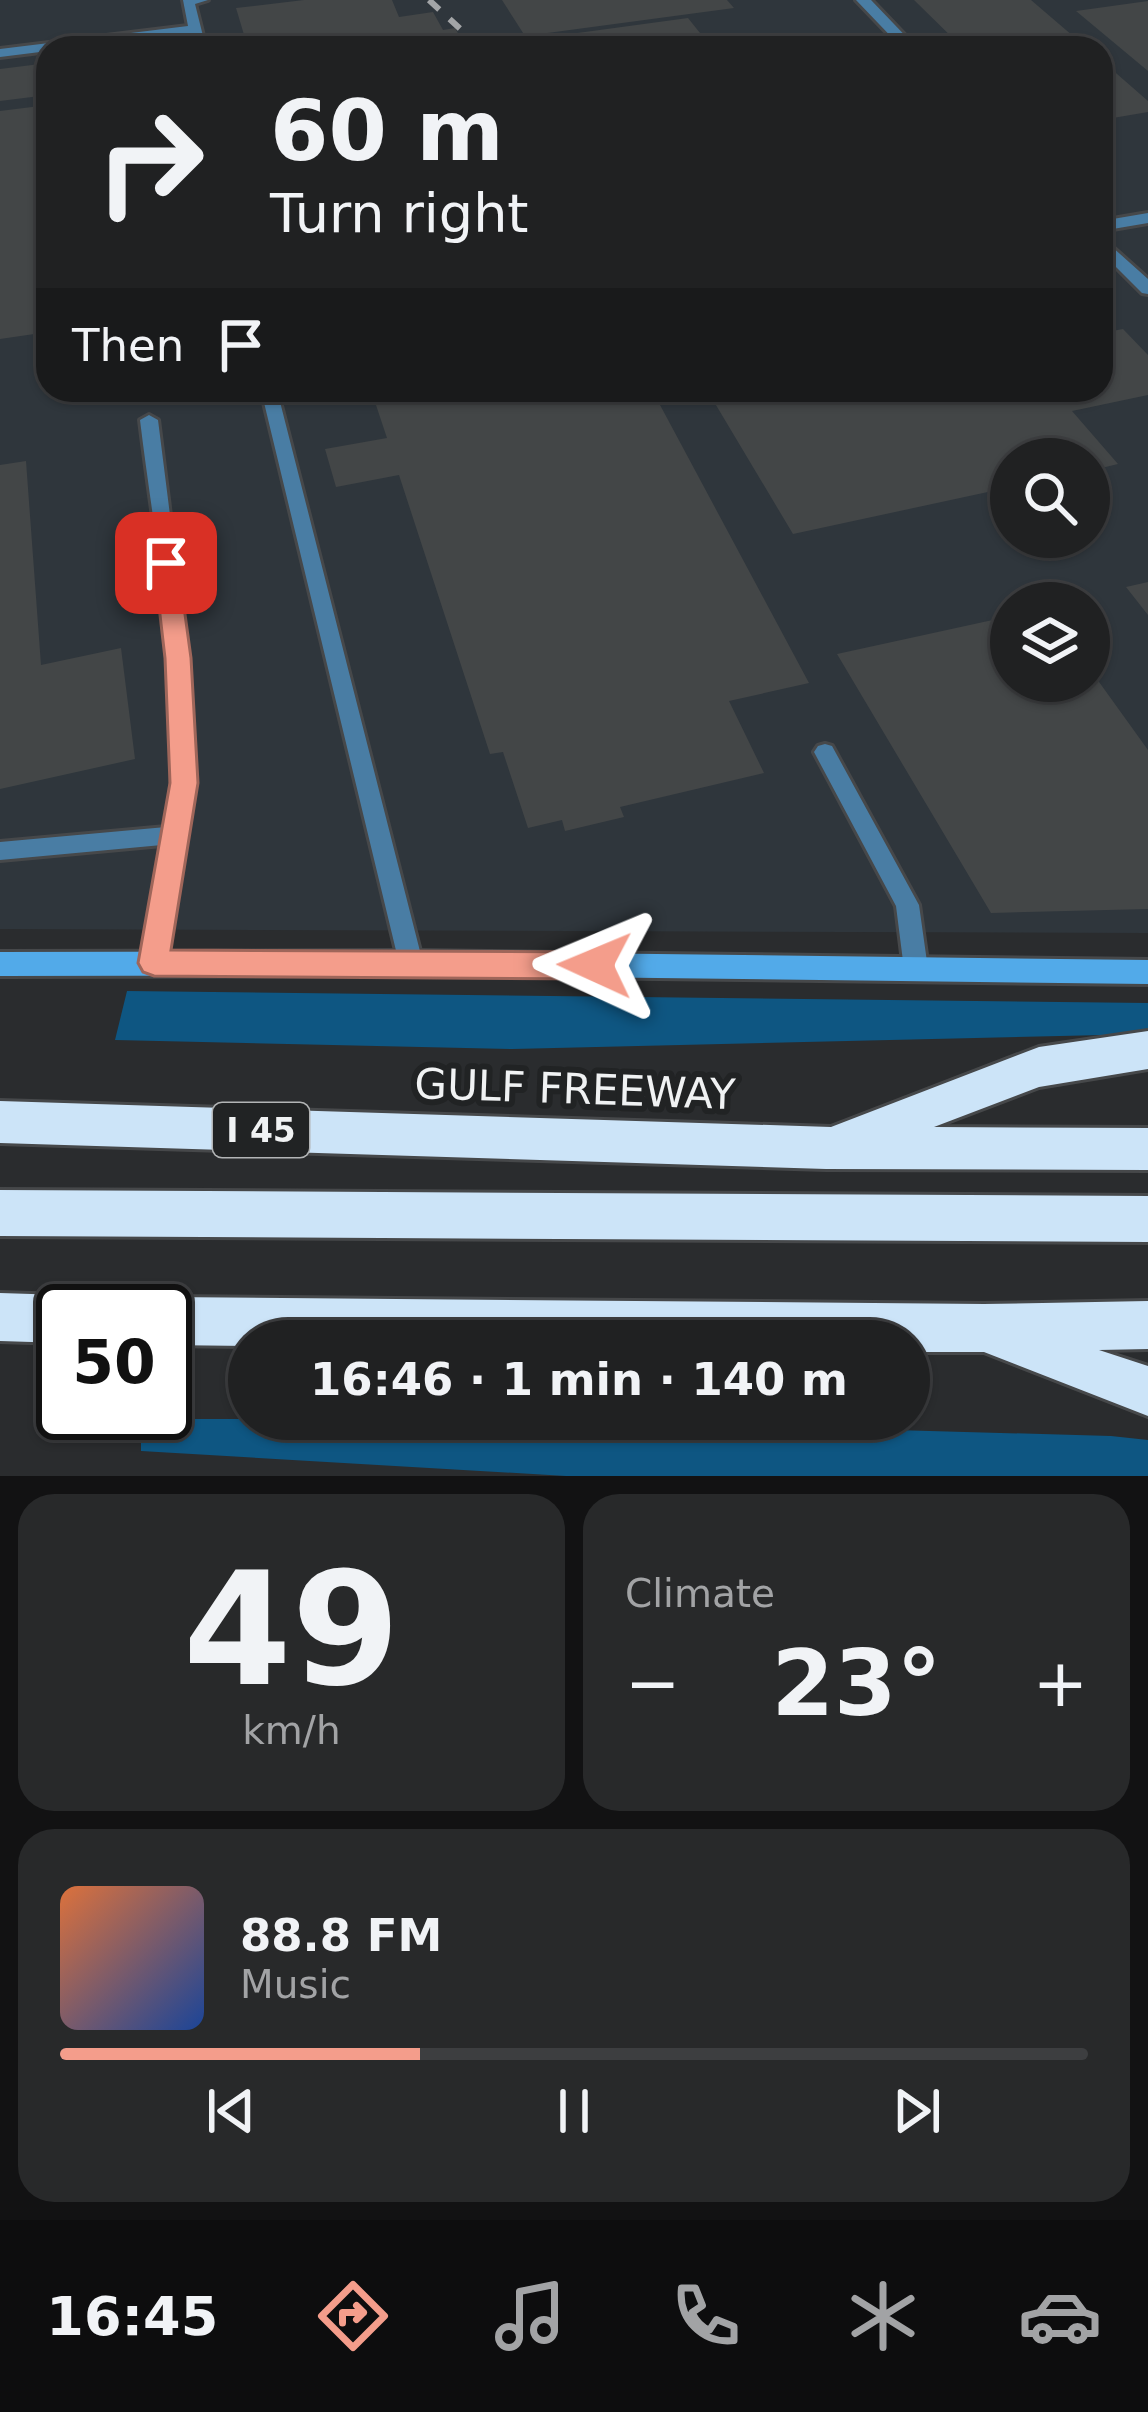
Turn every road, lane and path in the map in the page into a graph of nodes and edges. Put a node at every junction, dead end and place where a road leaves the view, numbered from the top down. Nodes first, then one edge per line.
1 (202, 0) edge
2 (863, 0) edge
3 (195, 29) junction
4 (138, 36) edge
5 (197, 36) edge
6 (898, 36) edge
7 (36, 49) edge
8 (0, 53) edge
9 (1148, 218) edge
10 (1113, 224) edge
11 (1113, 254) edge
12 (1148, 290) edge
13 (272, 402) edge
14 (149, 420) dead end
15 (825, 752) dead end
16 (176, 835) junction
17 (0, 851) edge
18 (154, 963) junction
19 (411, 963) junction
20 (0, 964) edge
21 (916, 969) junction
22 (1148, 972) edge
23 (1148, 1050) edge
24 (0, 1122) edge
25 (826, 1148) junction
26 (1148, 1149) edge
27 (0, 1213) edge
28 (1131, 1218) edge
29 (0, 1318) edge
30 (36, 1319) edge
31 (192, 1321) edge
32 (1148, 1324) edge
33 (984, 1328) junction
34 (1148, 1391) edge

1 - 3 lane
2 - 6 street
3 - 4 lane
3 - 5 lane
7 - 8 lane
9 - 10 street
11 - 12 street
13 - 19 lane
14 - 16 lane
15 - 21 lane
16 - 17 lane
16 - 18 lane
18 - 19 main road
18 - 20 main road
19 - 21 main road
21 - 22 main road
23 - 25 highway
24 - 25 highway, GULF FREEWAY / I 45
25 - 26 highway, GULF FREEWAY / I 45
27 - 28 highway
29 - 30 highway
31 - 33 highway
32 - 33 highway
33 - 34 highway

